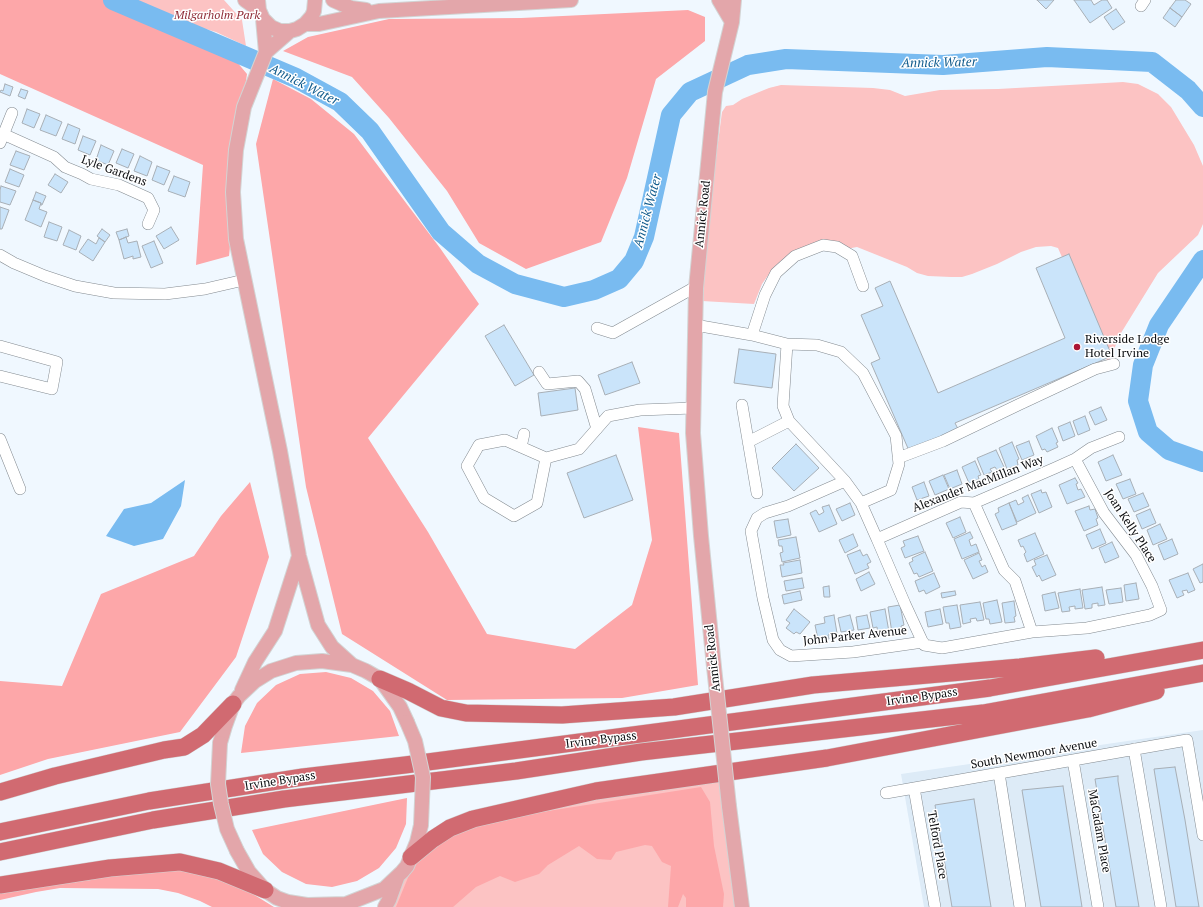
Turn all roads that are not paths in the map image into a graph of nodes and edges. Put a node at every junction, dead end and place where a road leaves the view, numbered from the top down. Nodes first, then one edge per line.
1 (245, 0) edge
2 (315, 0) edge
3 (333, 0) edge
4 (572, 0) edge
5 (719, 0) edge
6 (734, 0) edge
7 (260, 10) edge
8 (379, 11) junction
9 (732, 22) junction
10 (305, 24) junction
11 (290, 31) junction
12 (266, 52) junction
13 (12, 113) dead end
14 (2, 139) edge
15 (148, 224) dead end
16 (0, 255) edge
17 (244, 280) junction
18 (697, 286) junction
19 (863, 286) dead end
20 (695, 325) junction
21 (597, 328) dead end
22 (752, 335) junction
23 (788, 344) junction
24 (0, 346) edge
25 (1114, 364) dead end
26 (539, 372) dead end
27 (0, 376) edge
28 (742, 405) dead end
29 (693, 408) junction
30 (789, 421) junction
31 (597, 429) junction
32 (524, 434) dead end
33 (1119, 437) dead end
34 (0, 439) edge
35 (748, 442) junction
36 (521, 447) junction
37 (546, 458) junction
38 (898, 458) junction
39 (1075, 459) junction
40 (845, 481) junction
41 (20, 489) dead end
42 (757, 493) dead end
43 (974, 502) junction
44 (861, 504) junction
45 (877, 539) junction
46 (299, 556) junction
47 (1161, 610) joint
48 (1032, 632) junction
49 (923, 642) junction
50 (1203, 646) edge
51 (1203, 650) edge
52 (352, 665) junction
53 (1203, 672) edge
54 (380, 679) junction
55 (1203, 679) edge
56 (236, 700) junction
57 (1134, 749) junction
58 (1074, 760) junction
59 (999, 773) junction
60 (914, 788) junction
61 (0, 792) edge
62 (886, 793) dead end
63 (0, 832) edge
64 (1203, 835) edge
65 (0, 852) edge
66 (411, 858) junction
67 (397, 878) junction
68 (0, 885) edge
69 (264, 890) junction
70 (290, 905) edge
71 (385, 907) edge
72 (742, 907) edge
73 (934, 907) edge
74 (1020, 907) edge
75 (1098, 907) edge
76 (1161, 907) edge

1 - 7 main road
2 - 10 main road
3 - 8 main road
4 - 8 main road
5 - 9 main road
6 - 9 main road, Annick Road
7 - 11 main road
7 - 12 main road
8 - 10 main road
9 - 18 main road, Annick Road
10 - 11 main road
11 - 12 main road
12 - 17 main road
13 - 14 street, Lyle Gardens
14 - 15 street, Lyle Gardens
16 - 17 street
17 - 46 main road
18 - 20 main road, Annick Road
18 - 21 street
19 - 22 street
20 - 22 street
20 - 29 main road, Annick Road
22 - 23 street
23 - 30 street
23 - 38 street
24 - 27 street
25 - 38 street
26 - 31 street
28 - 35 street
29 - 31 street
29 - 72 main road, Annick Road, bridge
30 - 35 street
30 - 40 street
31 - 37 street
32 - 36 street
33 - 39 street, Alexander MacMillan Way
34 - 41 street
35 - 42 street
36 - 37 street
36 - 37 street
38 - 44 street
39 - 43 street, Alexander MacMillan Way
39 - 47 street, Joan Kelly Place
40 - 44 street
40 - 49 street, John Parker Avenue
43 - 45 street, Alexander MacMillan Way
43 - 48 street
44 - 45 street
45 - 49 street
46 - 52 main road
46 - 56 main road
47 - 48 street, John Parker Avenue
48 - 49 street, John Parker Avenue
50 - 54 highway
51 - 63 highway, Irvine Bypass
52 - 54 main road
52 - 56 main road
53 - 65 highway, Irvine Bypass
54 - 66 main road, bridge
55 - 66 highway
56 - 61 highway
56 - 69 main road, bridge
57 - 58 street, South Newmoor Avenue
57 - 64 street, South Newmoor Avenue
57 - 76 street
58 - 59 street, South Newmoor Avenue
58 - 75 street, MaCadam Place
59 - 60 street, South Newmoor Avenue
59 - 74 street
60 - 62 street, South Newmoor Avenue
60 - 73 street, Telford Place
66 - 67 main road
67 - 70 main road
67 - 71 main road
68 - 69 highway
69 - 70 main road

